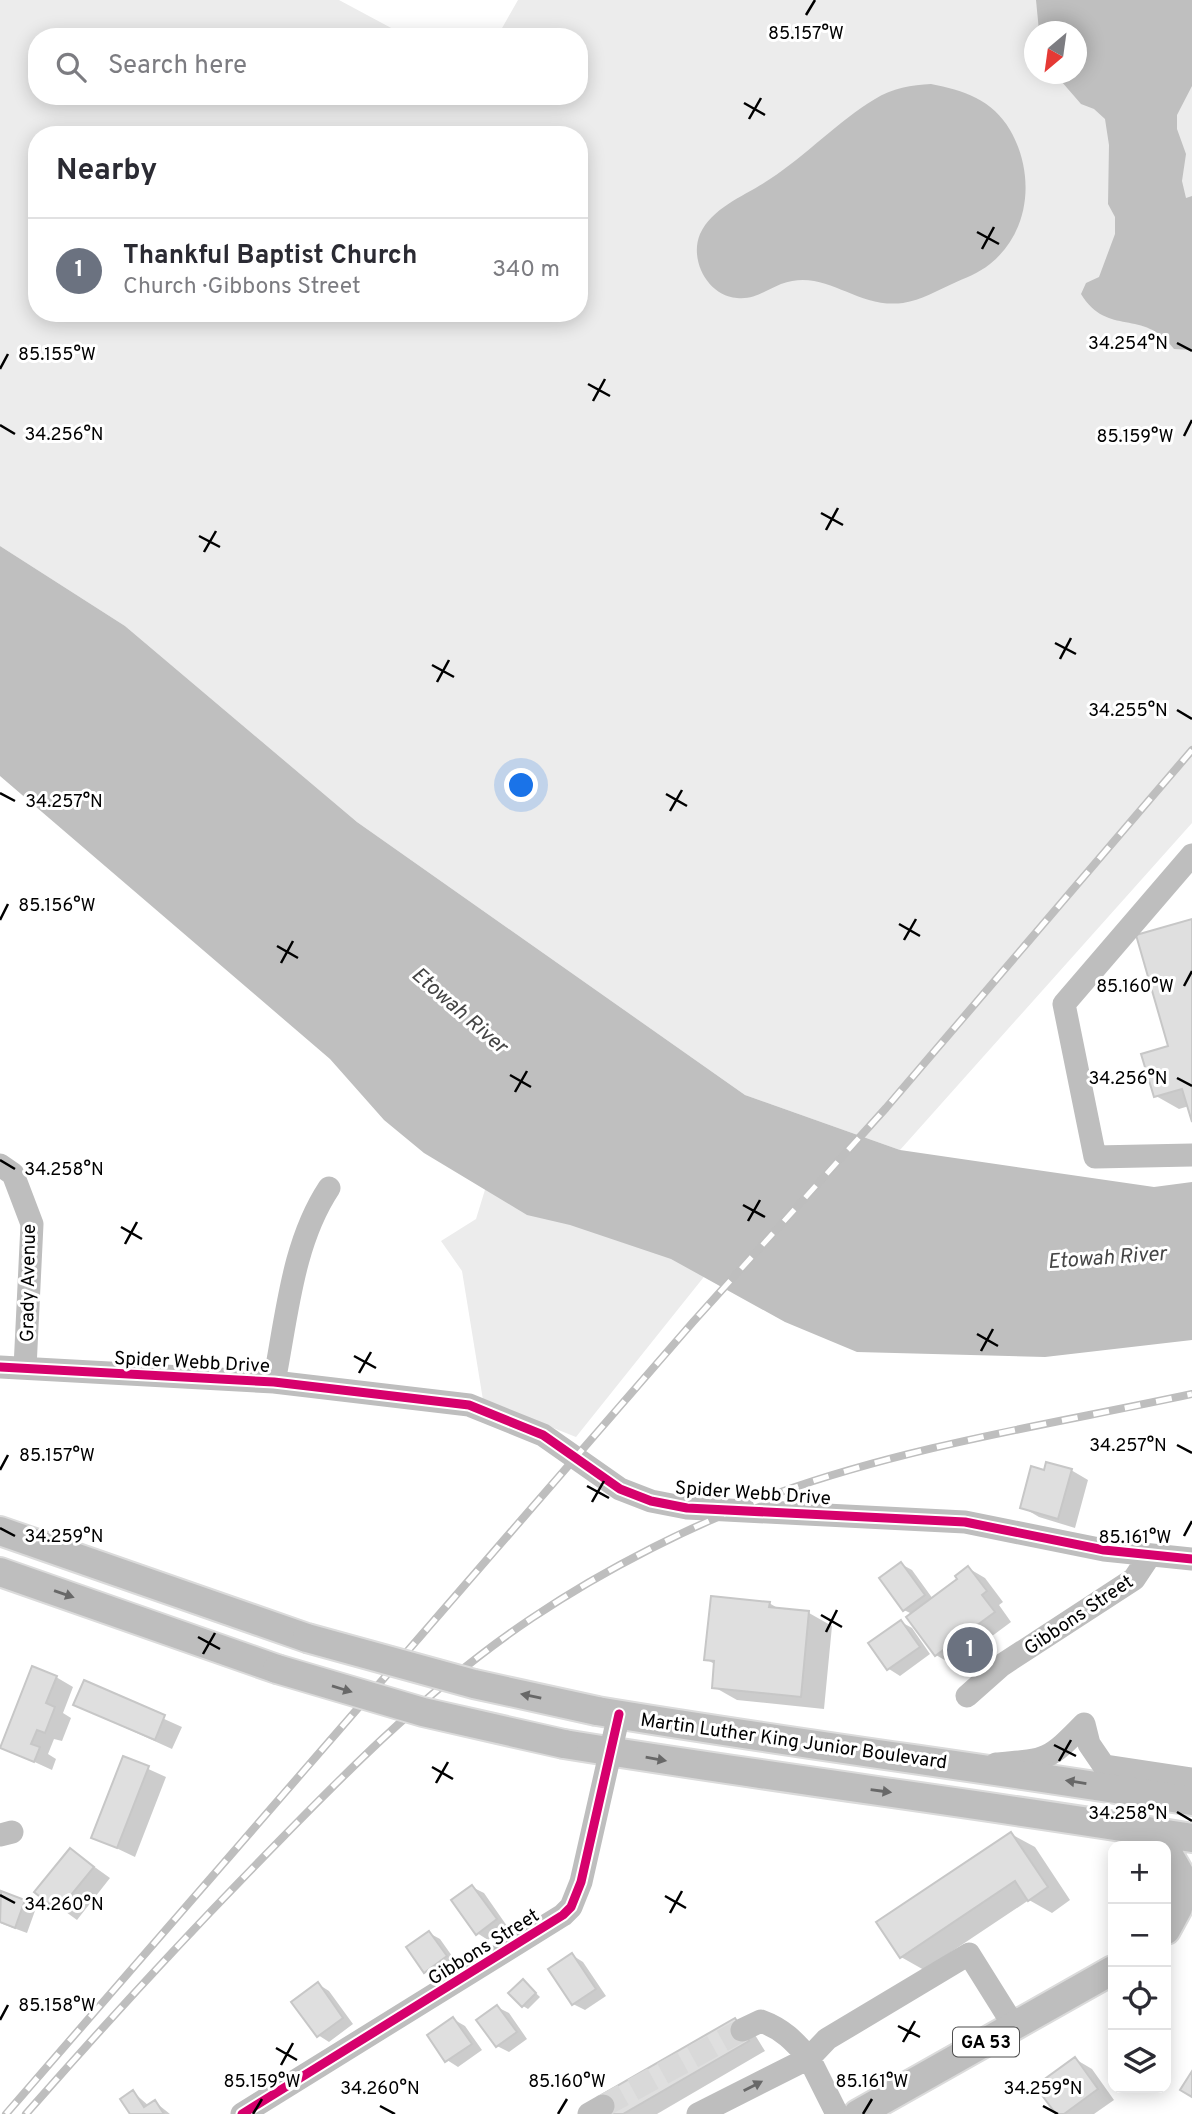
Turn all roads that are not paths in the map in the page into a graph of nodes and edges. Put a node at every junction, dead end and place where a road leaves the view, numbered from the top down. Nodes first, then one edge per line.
1 (1192, 855) edge
2 (1192, 1154) edge
3 (0, 1165) edge
4 (329, 1188) dead end
5 (0, 1367) edge
6 (25, 1368) junction
7 (274, 1382) junction
8 (0, 1531) edge
9 (1150, 1555) junction
10 (1192, 1559) edge
11 (0, 1572) edge
12 (967, 1696) dead end
13 (608, 1712) junction
14 (610, 1751) junction
15 (976, 1766) junction
16 (1192, 1779) edge
17 (918, 1796) junction
18 (1192, 1801) edge
19 (1192, 1838) edge
20 (1137, 1841) edge
21 (1171, 1859) edge
22 (1171, 1921) edge
23 (1192, 1927) edge
24 (1171, 1938) edge
25 (1108, 1973) edge
26 (1014, 2026) junction
27 (742, 2029) tunnel mouth
28 (810, 2058) junction
29 (242, 2114) edge
30 (698, 2114) edge
31 (837, 2114) edge
32 (858, 2114) edge

1 - 2 street
3 - 6 street, Grady Avenue
4 - 7 street
5 - 6 street, Spider Webb Drive
6 - 7 street, Spider Webb Drive
7 - 9 street, Spider Webb Drive
13 -> 8 main road, Martin Luther King Junior Boulevard, bridge
9 - 10 street, Spider Webb Drive
9 - 12 street, Gibbons Street
11 -> 14 main road, Martin Luther King Junior Boulevard, bridge
13 - 14 street, Gibbons Street
13 - 15 main road, Martin Luther King Junior Boulevard
14 -> 17 main road, Martin Luther King Junior Boulevard
14 - 29 street, Gibbons Street
15 - 16 street
18 -> 15 main road, Martin Luther King Junior Boulevard
17 - 19 main road, Martin Luther King Junior Boulevard
17 - 20 main road
21 - 22 main road
23 - 24 main road
25 - 26 main road, GA 53
26 - 28 street
26 - 32 main road, GA 53
27 - 28 street
30 -> 28 street
28 - 31 street

